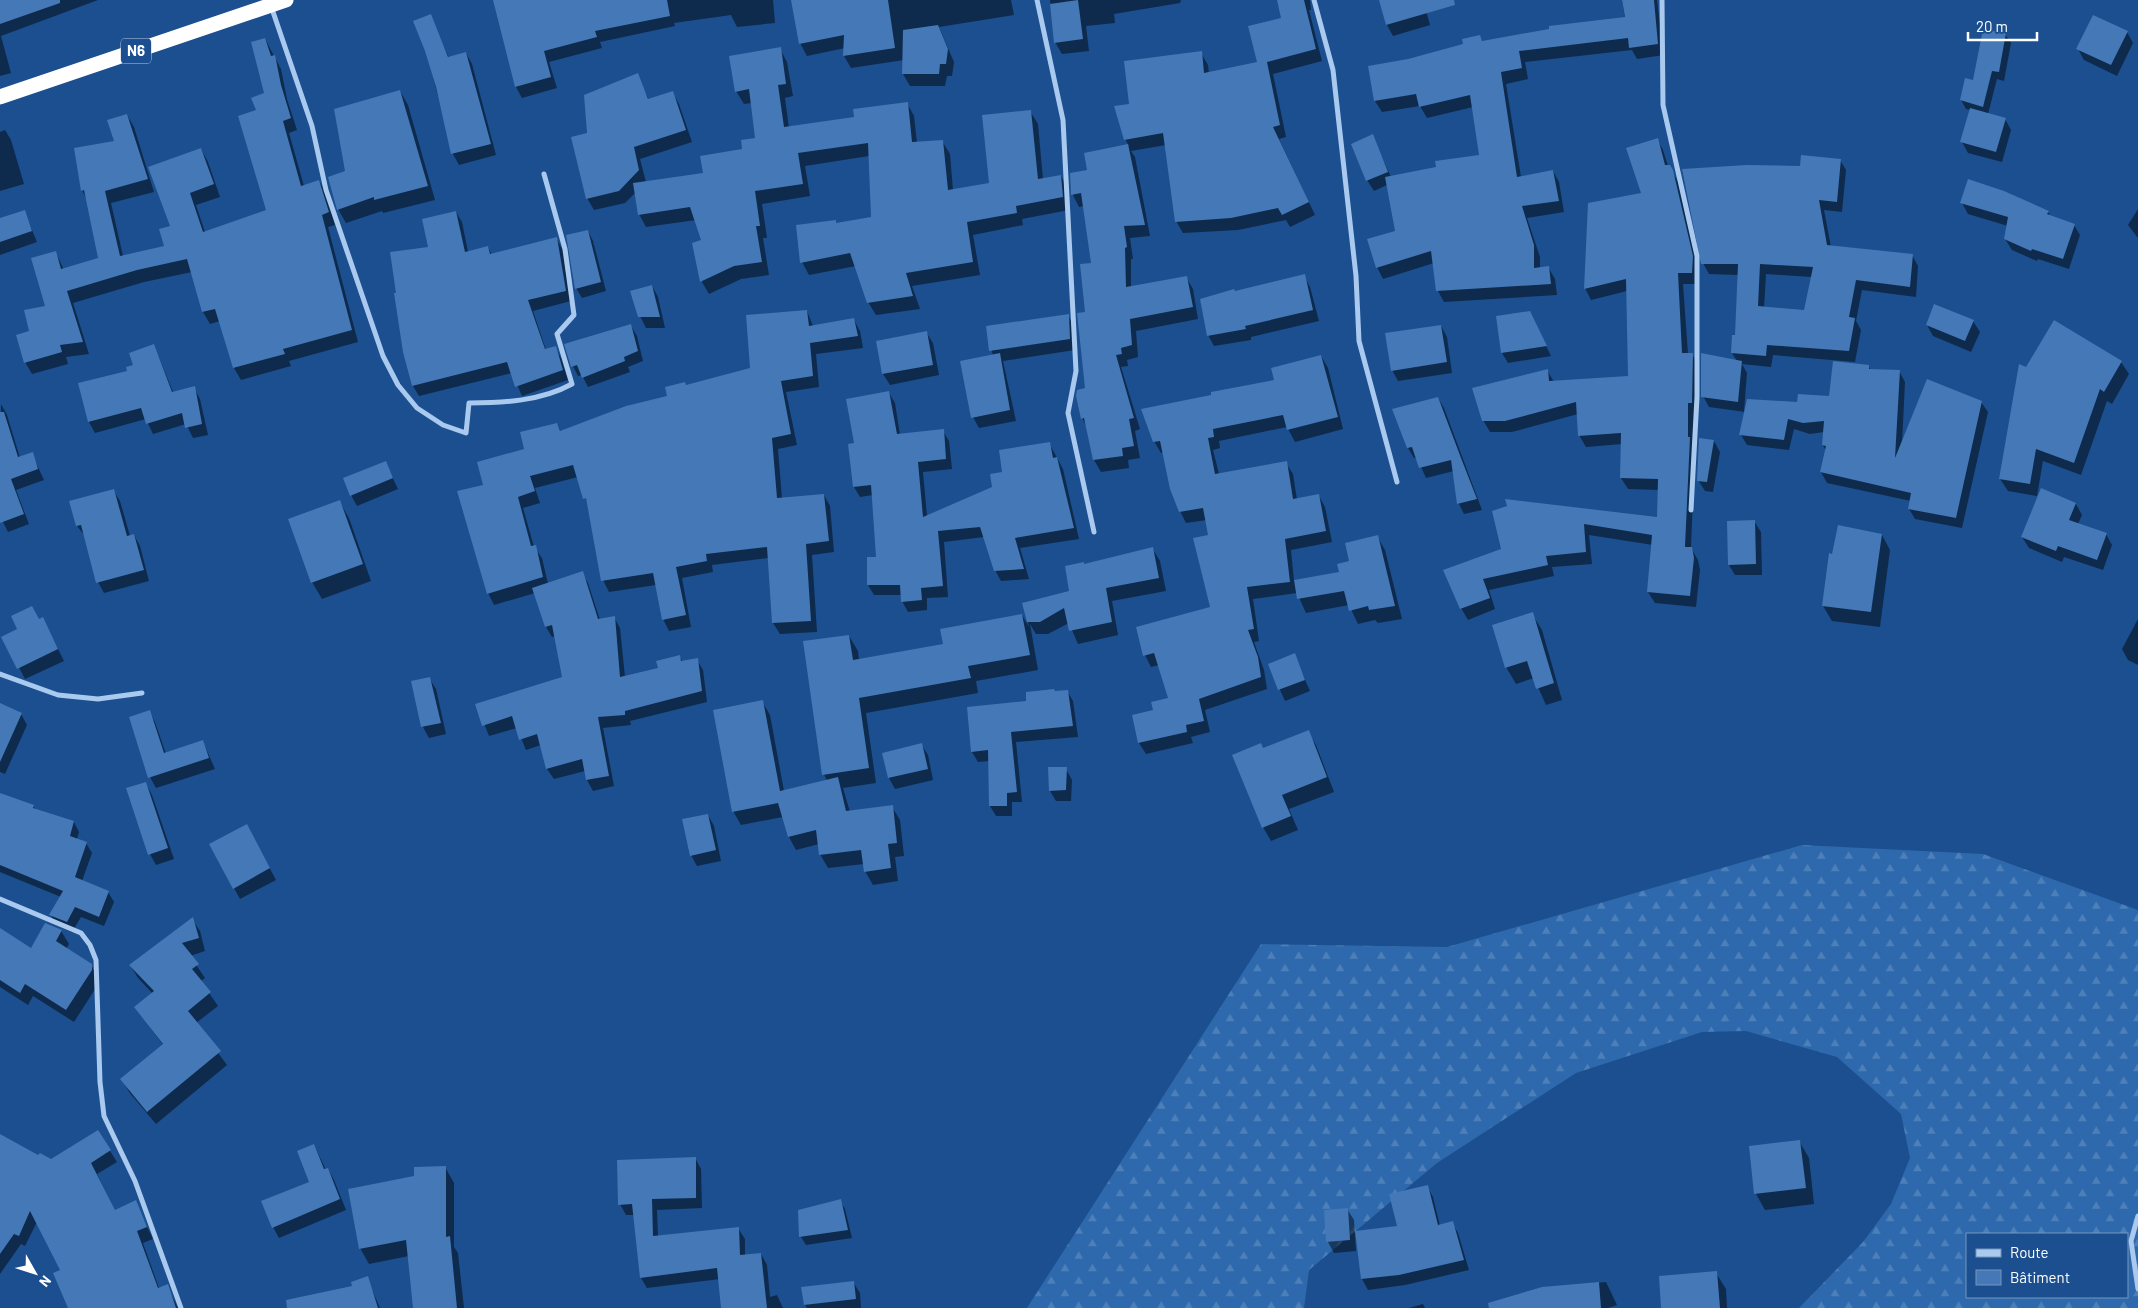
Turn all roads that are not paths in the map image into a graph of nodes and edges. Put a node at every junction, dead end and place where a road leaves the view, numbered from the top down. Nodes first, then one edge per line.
1 (286, 0) edge
2 (1037, 0) edge
3 (1314, 0) edge
4 (1662, 0) edge
5 (271, 5) junction
6 (0, 97) edge
7 (544, 174) dead end
8 (1397, 482) dead end
9 (1691, 510) dead end
10 (1094, 532) dead end
11 (0, 674) edge
12 (142, 693) dead end
13 (0, 898) edge
14 (2138, 1216) edge
15 (2138, 1289) edge
16 (181, 1308) edge

1 - 5 highway, N6
2 - 10 street
3 - 8 street
4 - 9 street
5 - 6 highway, N6
5 - 7 street
11 - 12 street
13 - 16 street
14 - 15 street

